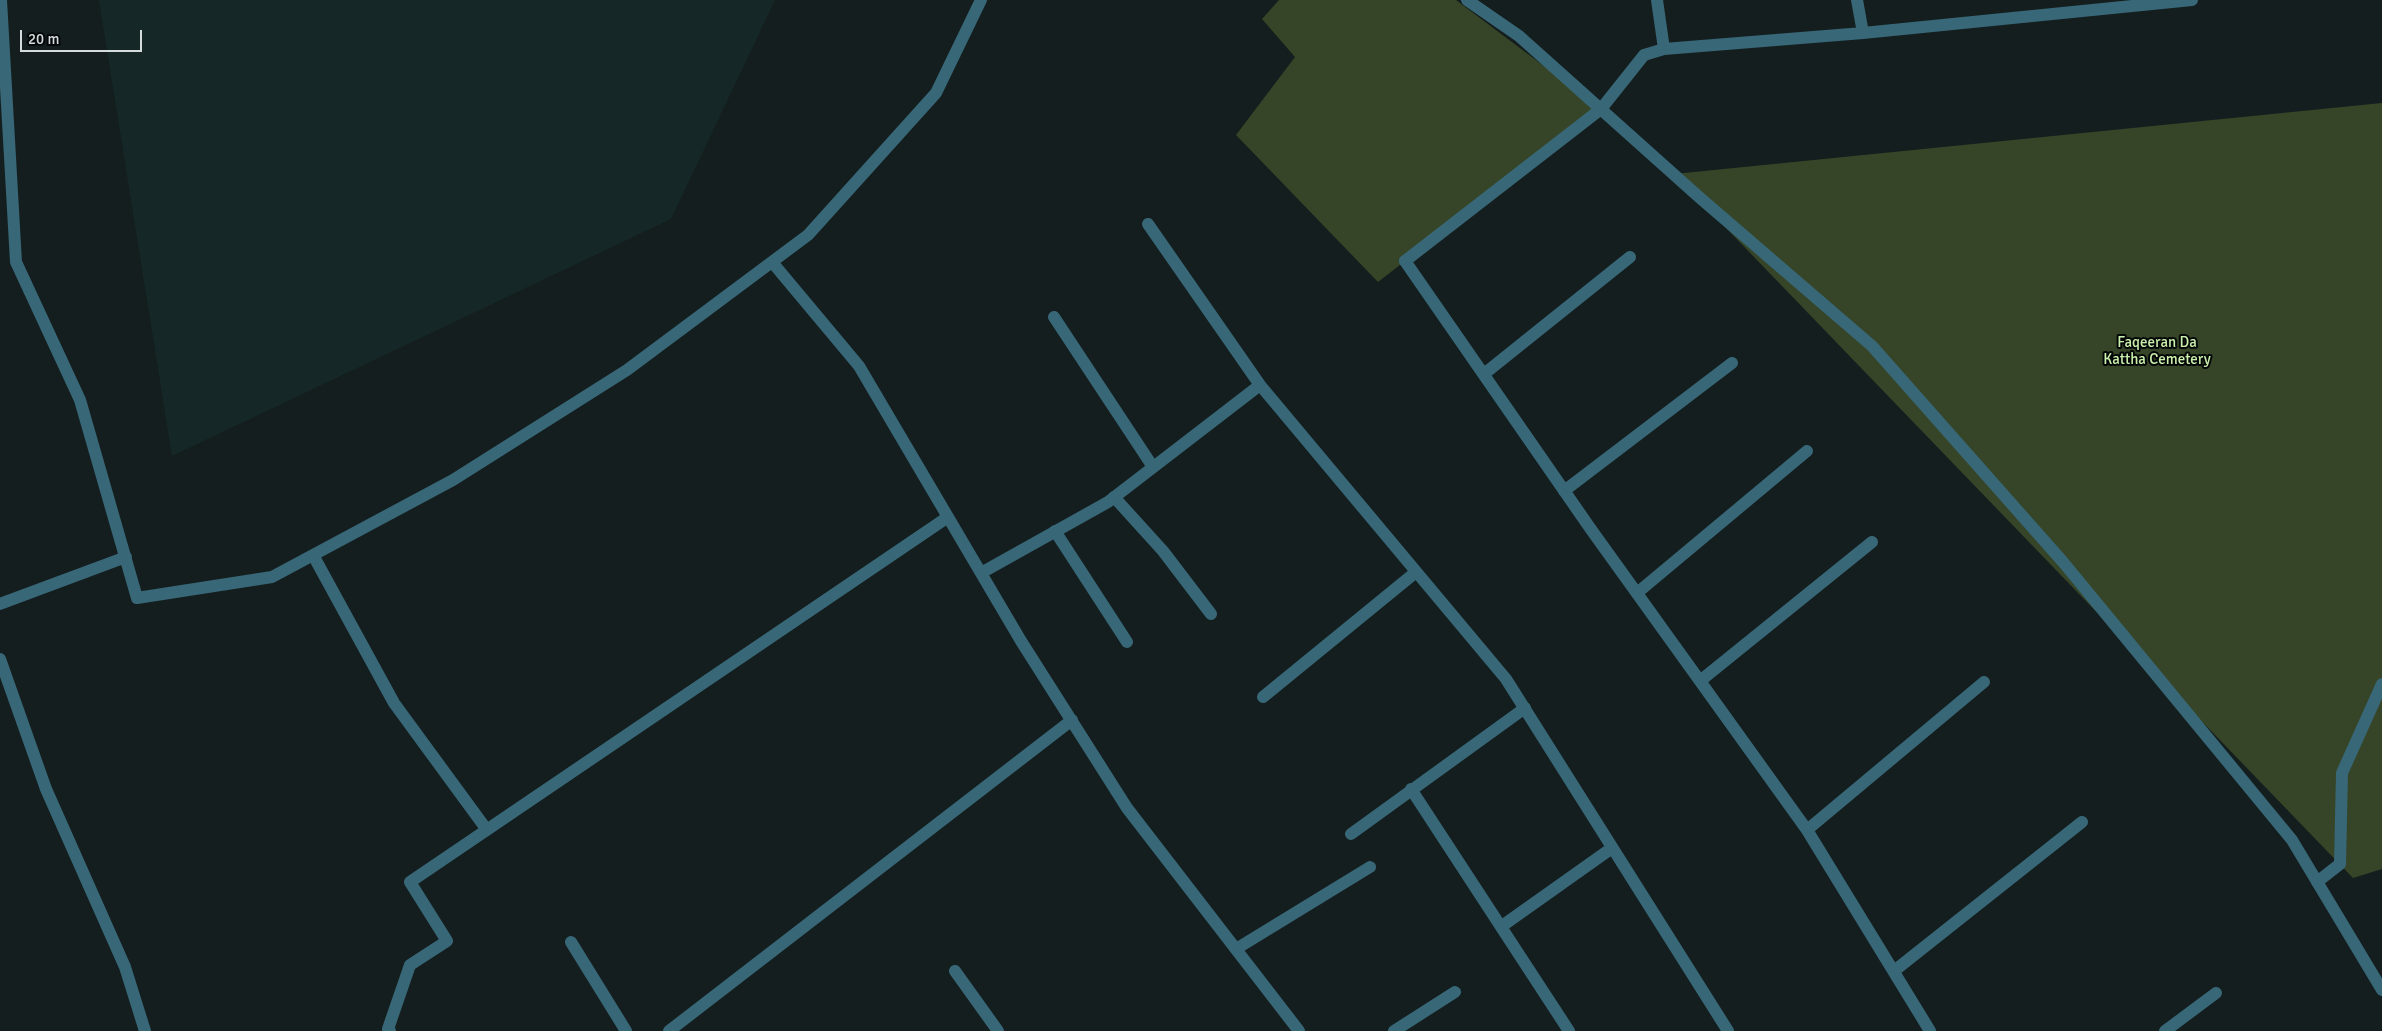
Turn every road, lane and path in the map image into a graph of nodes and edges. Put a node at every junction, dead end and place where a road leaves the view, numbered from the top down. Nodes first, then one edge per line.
1 (1, 0) edge
2 (980, 0) edge
3 (1467, 0) edge
4 (1657, 0) edge
5 (1857, 0) edge
6 (2053, 0) edge
7 (2192, 0) edge
8 (2055, 13) junction
9 (1863, 33) junction
10 (1664, 49) junction
11 (1602, 110) junction
12 (1148, 224) dead end
13 (1630, 257) dead end
14 (772, 262) junction
15 (1054, 318) dead end
16 (1732, 363) dead end
17 (1484, 374) junction
18 (1260, 384) junction
19 (1807, 451) dead end
20 (1152, 467) junction
21 (1564, 491) junction
22 (1114, 497) junction
23 (948, 517) junction
24 (1055, 531) junction
25 (1872, 542) dead end
26 (313, 555) junction
27 (126, 558) junction
28 (1416, 572) junction
29 (981, 573) junction
30 (1637, 593) junction
31 (0, 604) edge
32 (1211, 614) dead end
33 (1127, 642) dead end
34 (0, 659) edge
35 (1700, 681) junction
36 (1984, 682) dead end
37 (2382, 684) edge
38 (1263, 697) dead end
39 (1524, 708) junction
40 (1072, 720) junction
41 (1412, 789) junction
42 (2082, 822) dead end
43 (487, 830) junction
44 (1807, 830) junction
45 (1351, 834) dead end
46 (1612, 848) junction
47 (1370, 867) dead end
48 (2317, 882) junction
49 (1502, 926) junction
50 (571, 942) dead end
51 (1236, 949) junction
52 (955, 971) dead end
53 (1894, 971) junction
54 (2382, 990) edge
55 (1455, 992) dead end
56 (2216, 993) dead end
57 (145, 1031) edge
58 (390, 1031) edge
59 (626, 1031) edge
60 (670, 1031) edge
61 (998, 1031) edge
62 (1299, 1031) edge
63 (1394, 1031) edge
64 (1569, 1031) edge
65 (1728, 1031) edge
66 (1930, 1031) edge
67 (2165, 1031) edge

1 - 27 street
2 - 14 street
3 - 11 street
4 - 10 street
5 - 9 street
6 - 8 street
7 - 8 street
8 - 9 street
9 - 10 street
10 - 11 street
11 - 17 street
11 - 48 street
12 - 18 street
13 - 17 street
14 - 23 street
14 - 26 street
15 - 20 street
16 - 21 street
17 - 21 street
18 - 20 street
18 - 28 street
19 - 30 street
20 - 22 street
21 - 30 street
22 - 24 street
22 - 32 street
23 - 29 street
23 - 43 street
24 - 29 street
24 - 33 street
25 - 35 street
26 - 27 street
26 - 43 street
27 - 31 street
28 - 38 street
28 - 39 street
29 - 40 street
30 - 35 street
34 - 57 street
35 - 44 street
36 - 44 street
37 - 48 street
39 - 41 street
39 - 46 street
40 - 51 street
40 - 60 street
41 - 45 street
41 - 49 street
42 - 53 street
43 - 58 street
44 - 53 street
46 - 49 street
46 - 65 street
47 - 51 street
48 - 54 street
49 - 64 street
50 - 59 street
51 - 62 street
52 - 61 street
53 - 66 street
55 - 63 street
56 - 67 street

